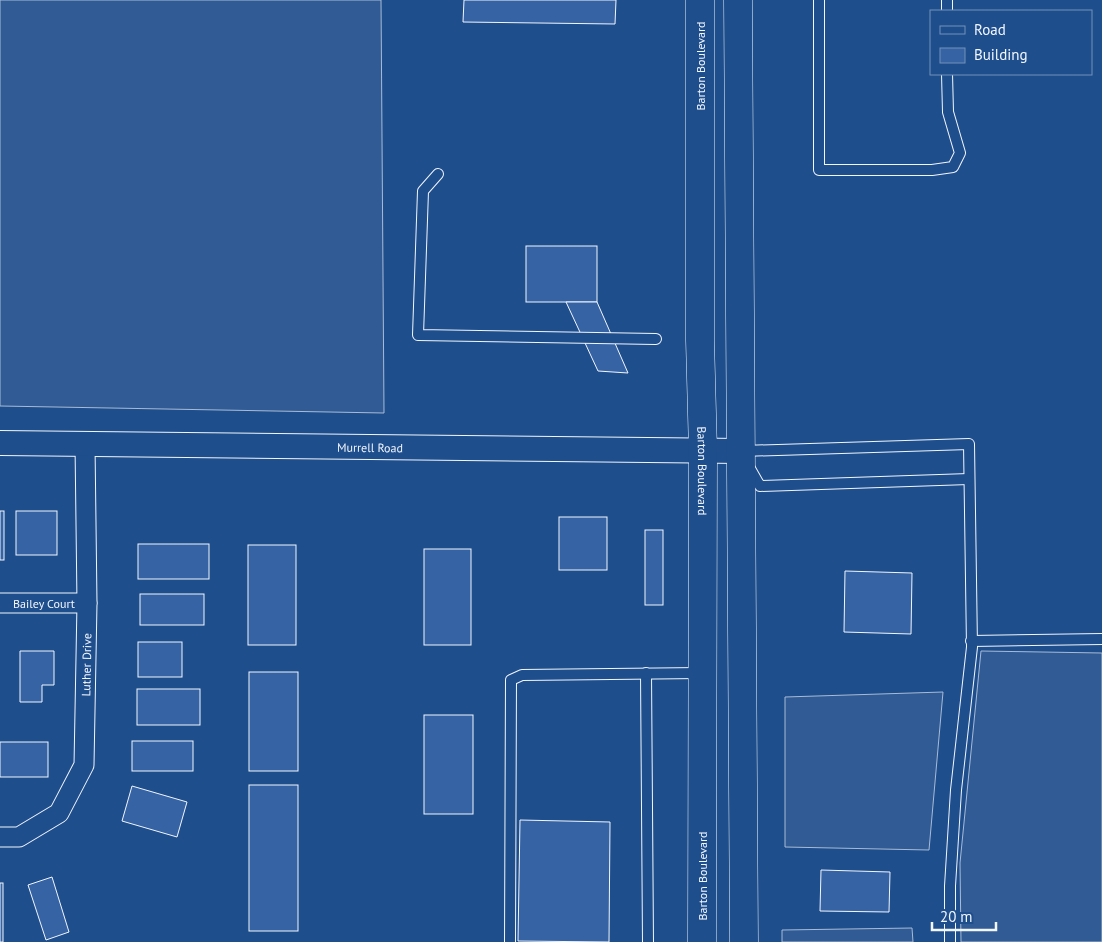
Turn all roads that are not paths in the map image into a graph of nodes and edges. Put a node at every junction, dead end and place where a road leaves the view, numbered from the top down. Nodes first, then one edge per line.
1 (700, 0) edge
2 (738, 0) edge
3 (819, 0) edge
4 (700, 29) junction
5 (947, 75) edge
6 (739, 157) junction
7 (438, 174) dead end
8 (656, 339) dead end
9 (0, 443) edge
10 (85, 444) junction
11 (703, 451) junction
12 (741, 451) junction
13 (969, 479) junction
14 (0, 603) edge
15 (88, 603) junction
16 (1102, 639) edge
17 (971, 641) junction
18 (702, 672) junction
19 (646, 674) junction
20 (0, 837) edge
21 (510, 942) edge
22 (648, 942) edge
23 (702, 942) edge
24 (744, 942) edge
25 (950, 942) edge

1 - 4 main road, Barton Boulevard
2 - 6 main road
3 - 5 lane
4 - 6 main road
4 - 11 main road, Barton Boulevard
6 - 12 main road
7 - 8 lane
9 - 10 street, Murrell Road
10 - 11 street, Murrell Road
10 - 15 street, Luther Drive
11 - 12 street, Murrell Road
11 - 18 main road, Barton Boulevard
12 - 13 lane
12 - 13 lane
12 - 24 main road
13 - 17 lane
14 - 15 street, Bailey Court
15 - 20 street, Luther Drive
16 - 17 lane
17 - 25 lane
18 - 19 lane
18 - 23 main road, Barton Boulevard
19 - 21 lane
19 - 22 lane

